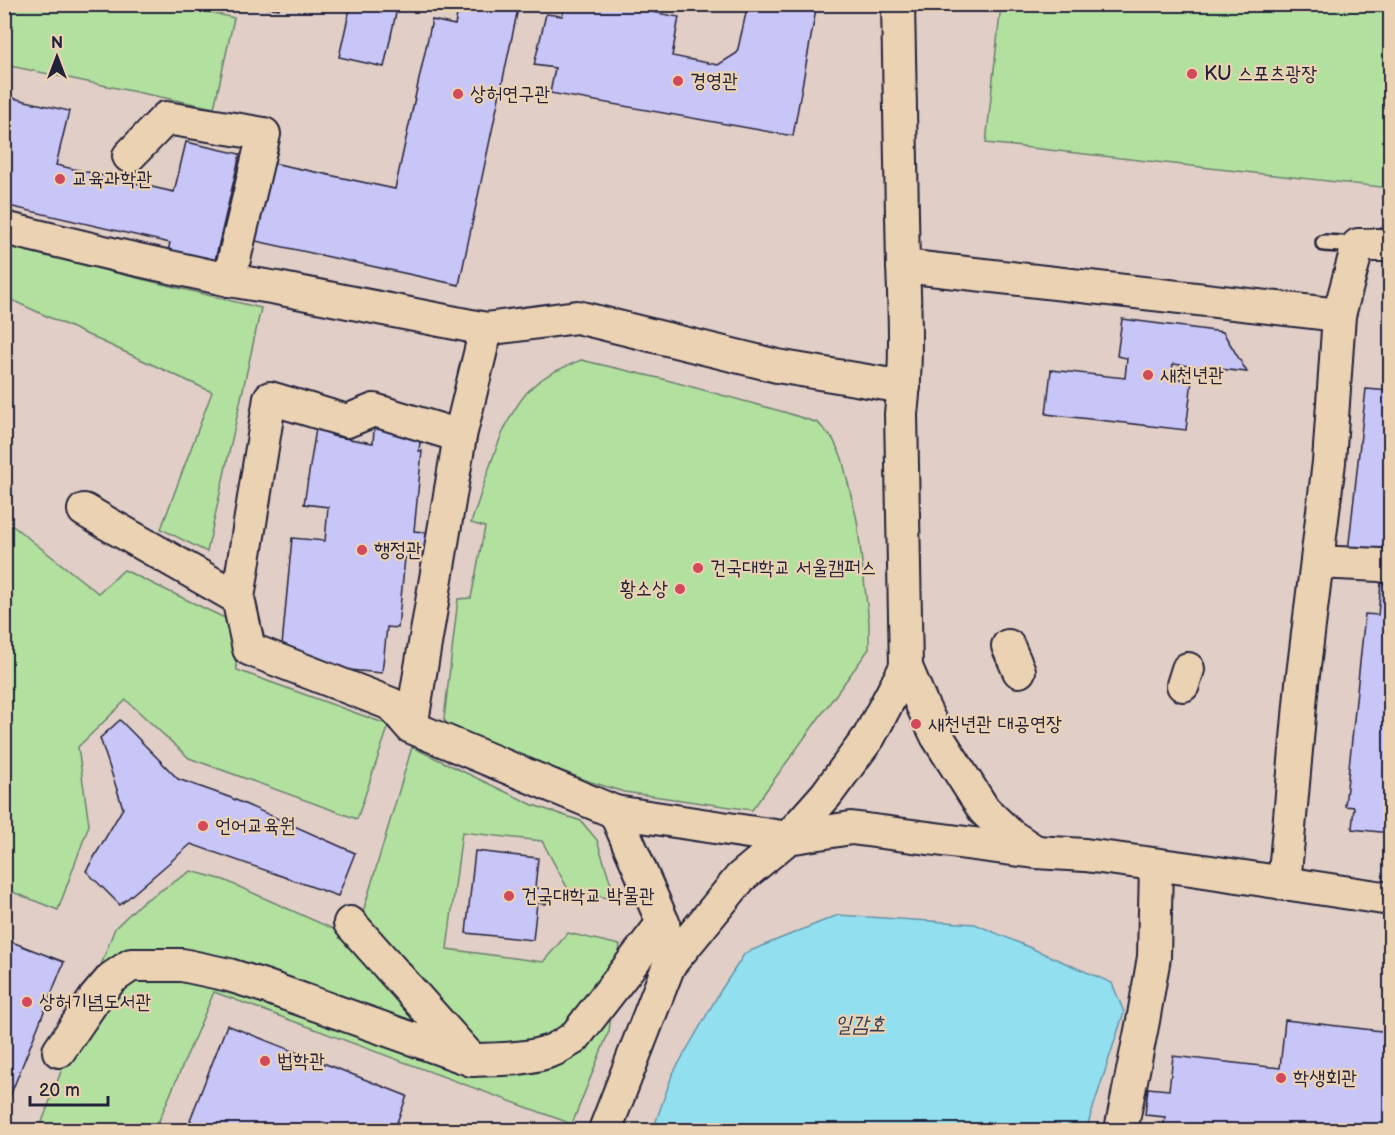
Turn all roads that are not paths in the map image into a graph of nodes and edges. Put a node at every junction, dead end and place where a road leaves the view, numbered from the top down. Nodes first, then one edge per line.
1 (898, 4) edge
2 (129, 156) dead end
3 (4, 228) edge
4 (1324, 243) dead end
5 (1358, 245) junction
6 (1390, 245) edge
7 (903, 266) junction
8 (229, 280) junction
9 (1339, 315) junction
10 (486, 329) junction
11 (904, 387) junction
12 (460, 436) junction
13 (84, 510) dead end
14 (1317, 562) junction
15 (1390, 567) edge
16 (238, 598) junction
17 (906, 667) junction
18 (418, 684) junction
19 (391, 704) junction
20 (411, 727) junction
21 (615, 812) junction
22 (788, 838) junction
23 (1036, 852) junction
24 (1156, 865) junction
25 (1284, 884) junction
26 (1390, 899) edge
27 (350, 923) dead end
28 (663, 923) junction
29 (669, 965) junction
30 (59, 1051) dead end
31 (472, 1060) junction
32 (605, 1131) edge
33 (1121, 1131) edge

1 - 7 street
2 - 8 street
3 - 8 street
4 - 5 lane
5 - 6 street
5 - 9 street
7 - 9 street
7 - 11 street
8 - 10 street
9 - 14 street
10 - 11 street
10 - 12 street
11 - 17 street
12 - 16 street
12 - 18 street
13 - 16 street
14 - 15 street
14 - 25 street
16 - 19 street
17 - 22 street
17 - 23 street
18 - 19 street
18 - 20 street
19 - 20 street
20 - 21 street
21 - 22 street
21 - 28 street
22 - 23 street
22 - 29 street
23 - 24 street
24 - 25 street
24 - 33 street
25 - 26 street
27 - 31 street
28 - 29 street
28 - 31 street
29 - 32 street
30 - 31 street

